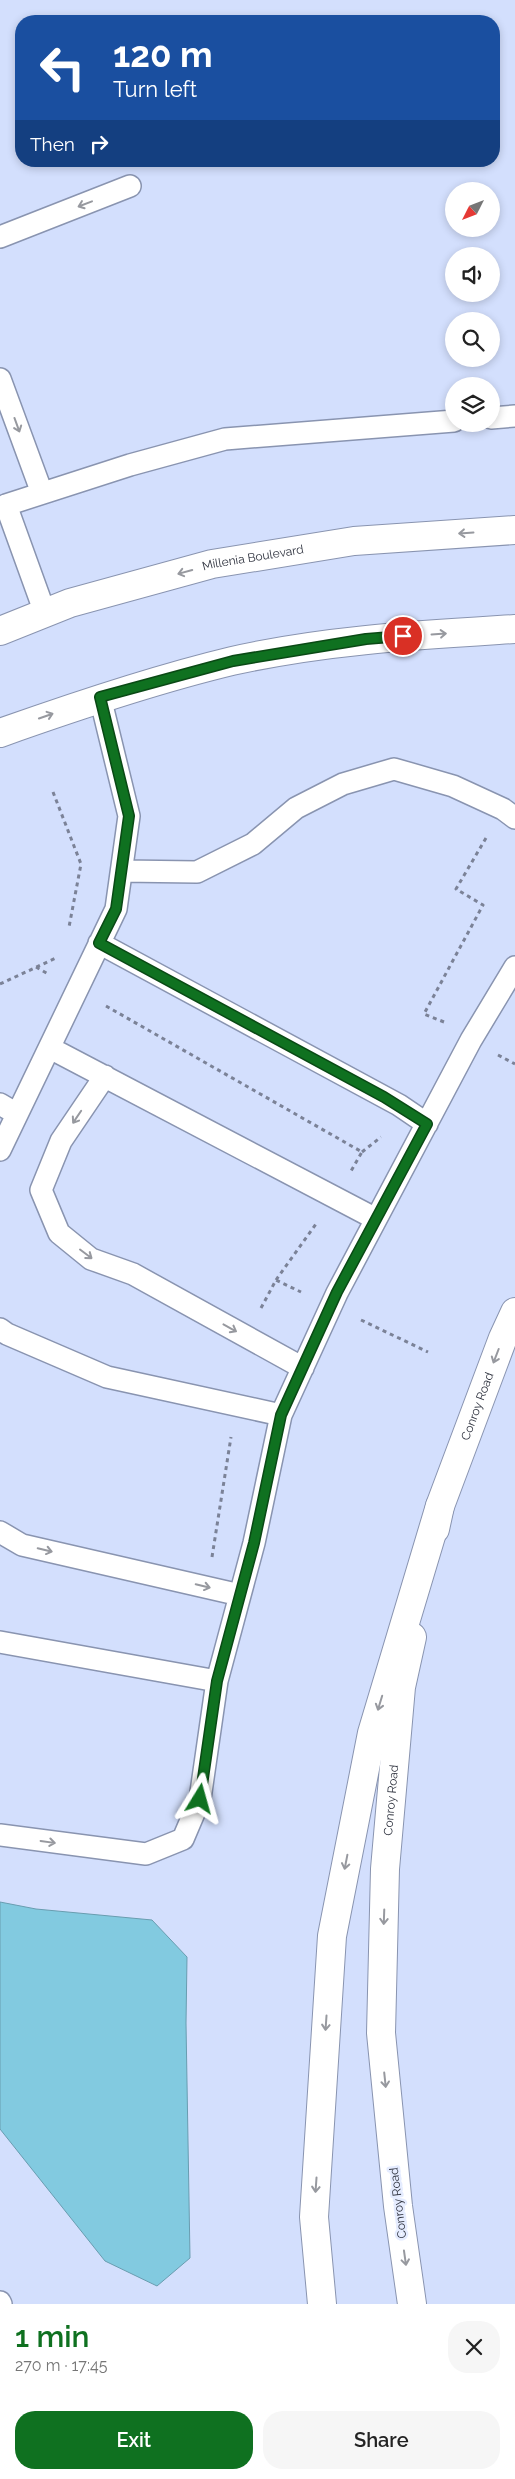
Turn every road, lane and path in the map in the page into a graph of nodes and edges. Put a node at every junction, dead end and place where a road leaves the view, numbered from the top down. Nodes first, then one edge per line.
1 (130, 186) dead end
2 (0, 237) edge
3 (0, 379) edge
4 (515, 416) edge
5 (500, 417) edge
6 (445, 422) edge
7 (42, 493) junction
8 (3, 506) edge
9 (515, 530) edge
10 (45, 613) junction
11 (515, 629) edge
12 (0, 631) edge
13 (100, 697) junction
14 (0, 733) edge
15 (52, 792) dead end
16 (509, 814) edge
17 (122, 871) junction
18 (68, 931) dead end
19 (99, 943) junction
20 (58, 956) dead end
21 (515, 967) edge
22 (0, 984) edge
23 (445, 1022) dead end
24 (50, 1048) junction
25 (105, 1076) junction
26 (9, 1109) edge
27 (427, 1124) junction
28 (0, 1150) edge
29 (376, 1219) junction
30 (515, 1312) edge
31 (2, 1337) edge
32 (303, 1368) junction
33 (281, 1415) junction
34 (440, 1506) junction
35 (0, 1532) edge
36 (240, 1595) junction
37 (0, 1642) edge
38 (217, 1681) junction
39 (0, 1835) edge
40 (322, 2304) edge
41 (412, 2304) edge

1 -> 2 lane
3 -> 7 lane
4 - 5 lane
6 - 7 lane
7 - 8 lane
8 - 10 lane
9 -> 10 main road, Millenia Boulevard
10 - 12 main road, Millenia Boulevard
13 -> 11 main road
14 -> 13 main road
13 - 17 lane
15 - 18 path
16 - 17 lane
16 - 23 path
17 - 19 lane
19 - 24 lane
19 - 27 lane
20 - 22 path
21 - 27 lane
24 - 25 lane
24 - 26 lane
25 - 29 lane
25 -> 32 lane
26 - 28 lane
27 - 29 lane
29 - 32 lane
30 -> 34 main road, Conroy Road
31 - 33 lane
32 - 33 lane
33 - 36 lane
34 -> 40 main road
34 -> 41 main road, Conroy Road
35 -> 36 lane
36 - 38 lane
37 - 38 lane
39 -> 38 lane

